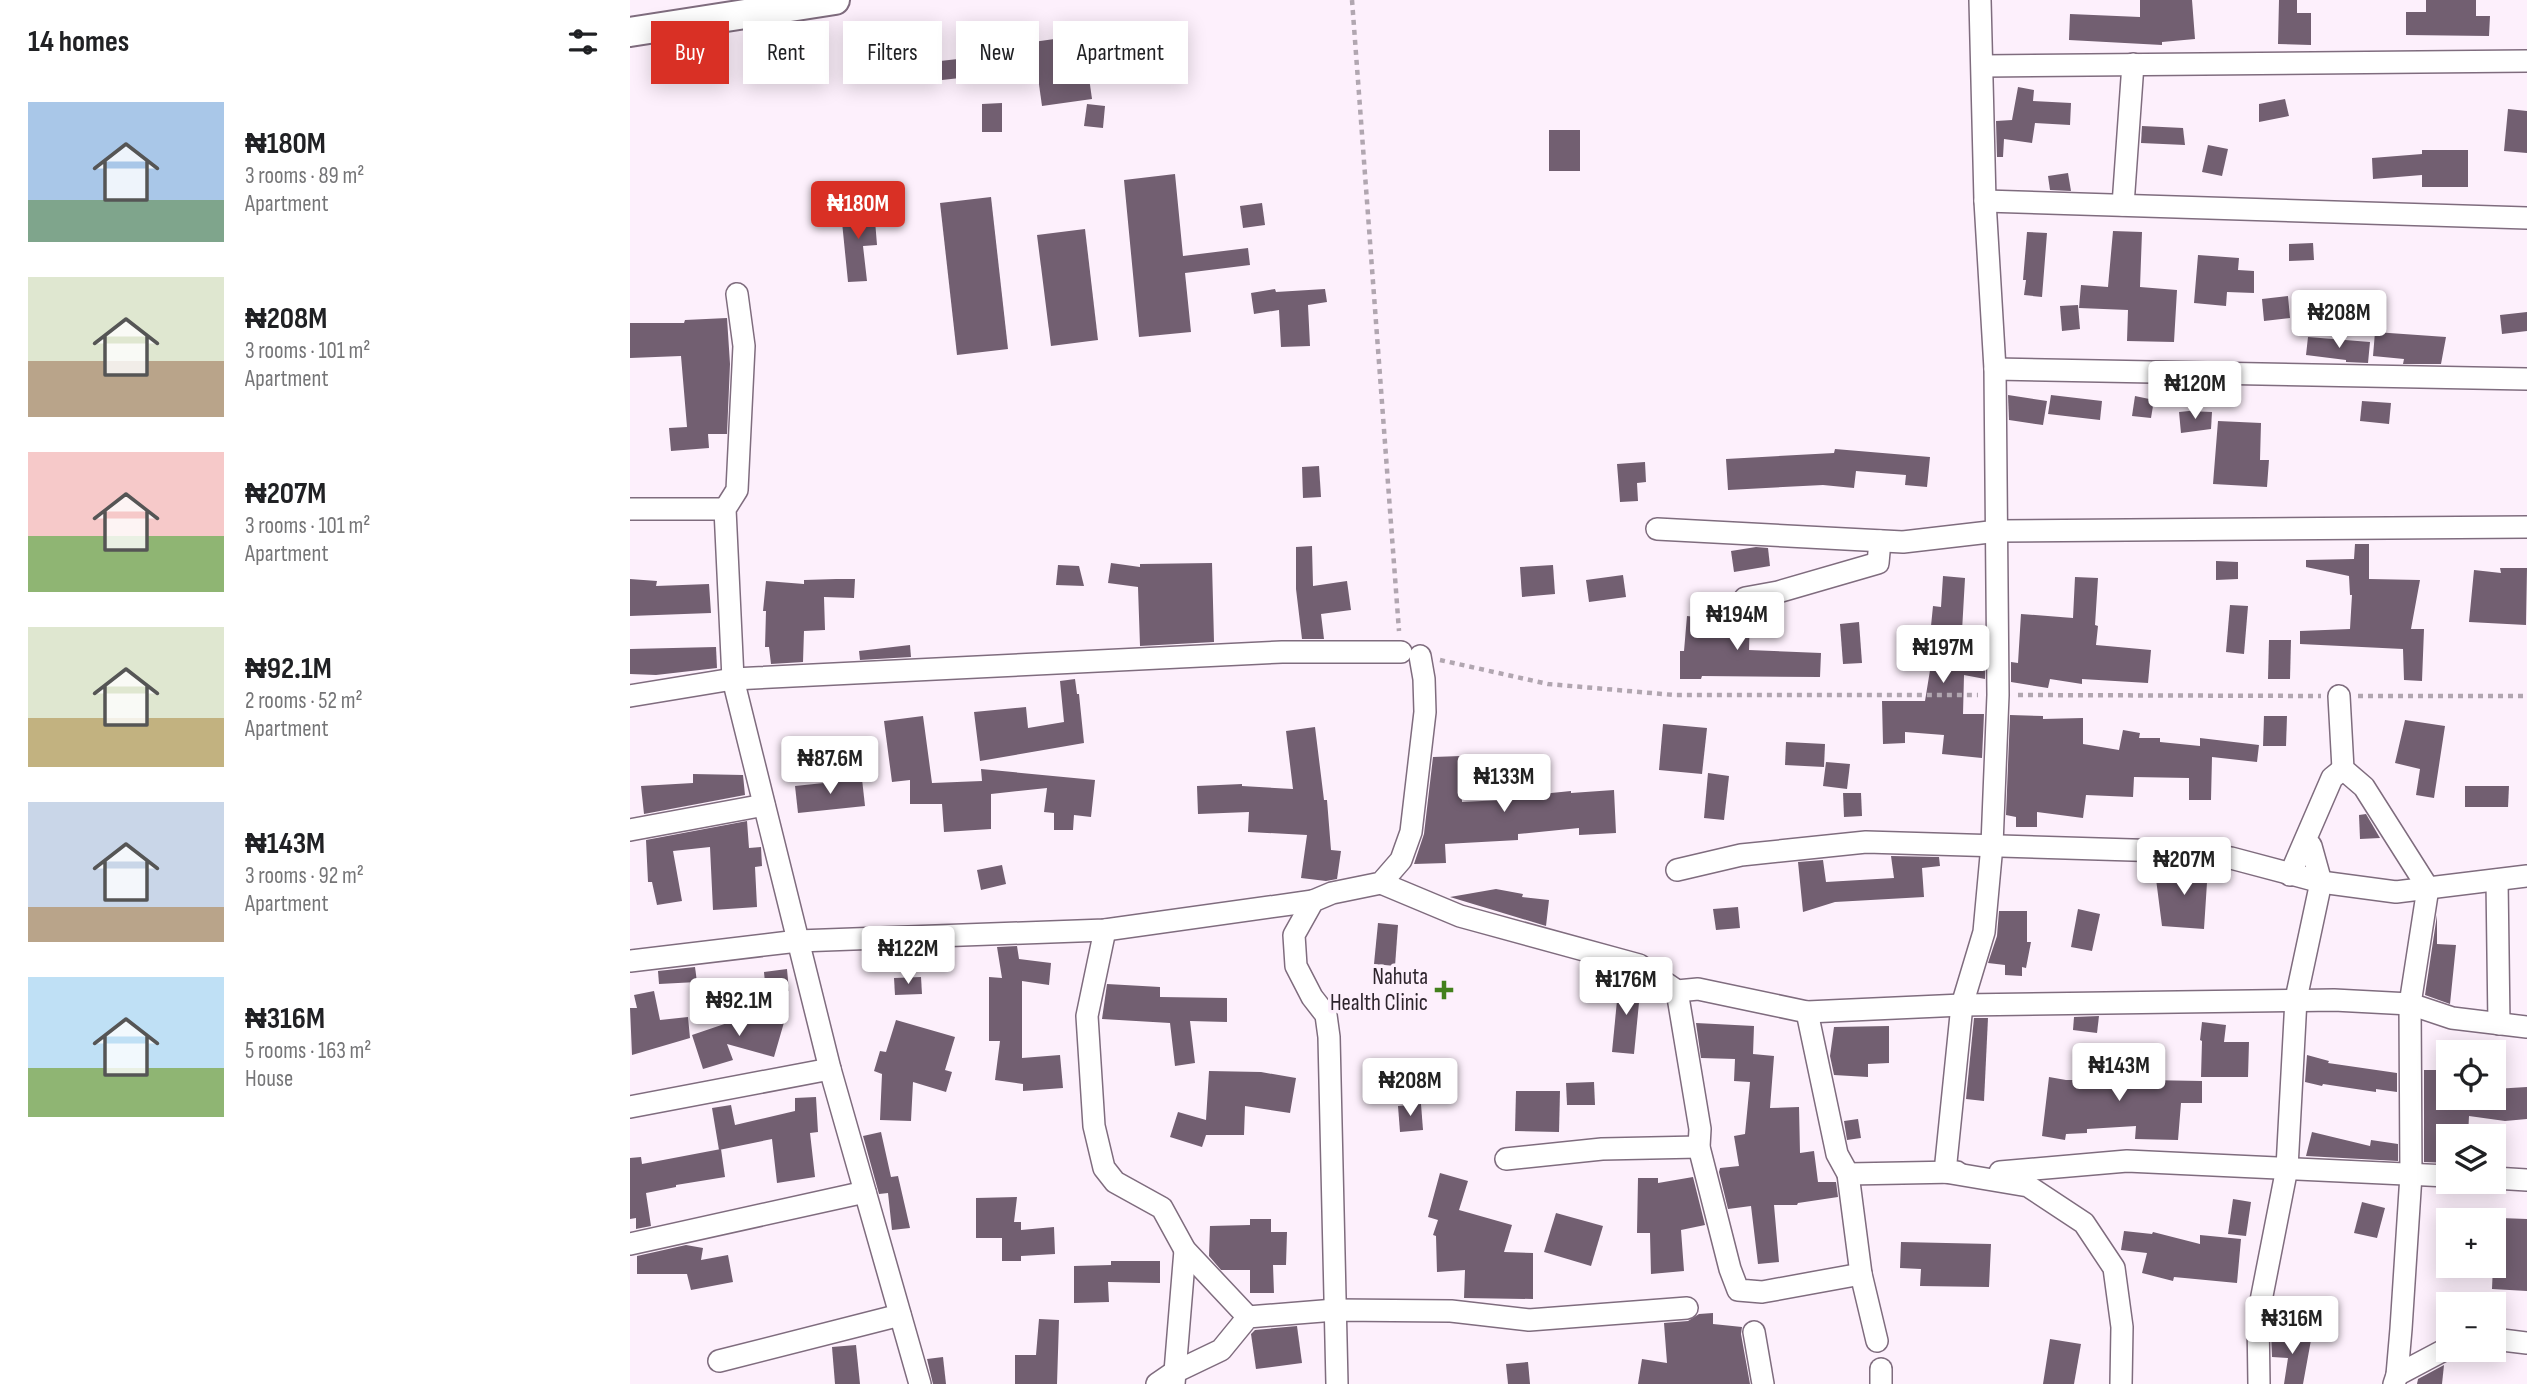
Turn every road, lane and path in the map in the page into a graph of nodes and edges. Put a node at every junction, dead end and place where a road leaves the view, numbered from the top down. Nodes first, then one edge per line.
1 (835, 0) edge
2 (1980, 0) edge
3 (630, 32) edge
4 (2527, 61) edge
5 (2133, 64) junction
6 (1983, 65) junction
7 (1985, 201) junction
8 (2123, 205) junction
9 (2527, 218) edge
10 (737, 294) dead end
11 (1995, 369) junction
12 (2527, 379) edge
13 (630, 509) edge
14 (725, 509) junction
15 (2527, 527) edge
16 (1657, 529) dead end
17 (1998, 531) junction
18 (1880, 541) junction
19 (1745, 598) dead end
20 (733, 679) junction
21 (630, 696) edge
22 (2339, 696) dead end
23 (2343, 769) junction
24 (764, 805) junction
25 (630, 830) edge
26 (1992, 845) junction
27 (2311, 846) dead end
28 (1676, 870) dead end
29 (2290, 875) junction
30 (2527, 876) edge
31 (2497, 880) junction
32 (2321, 882) junction
33 (1381, 883) junction
34 (2428, 888) junction
35 (1313, 901) junction
36 (1105, 930) junction
37 (798, 940) junction
38 (630, 961) edge
39 (1677, 991) junction
40 (2296, 999) junction
41 (2410, 1004) junction
42 (1962, 1005) junction
43 (1807, 1012) junction
44 (2499, 1024) junction
45 (2527, 1027) edge
46 (830, 1069) junction
47 (630, 1107) edge
48 (1699, 1147) junction
49 (1506, 1159) dead end
50 (2287, 1168) junction
51 (1945, 1172) junction
52 (1847, 1174) junction
53 (2412, 1175) junction
54 (2436, 1176) edge
55 (2506, 1179) edge
56 (2527, 1180) edge
57 (865, 1192) junction
58 (630, 1244) edge
59 (1185, 1250) junction
60 (1861, 1273) junction
61 (1687, 1308) dead end
62 (1335, 1310) junction
63 (900, 1315) junction
64 (1248, 1317) junction
65 (1754, 1332) dead end
66 (2506, 1340) edge
67 (1877, 1341) dead end
68 (2527, 1343) edge
69 (2436, 1355) edge
70 (719, 1361) dead end
71 (1168, 1380) edge
72 (2396, 1380) edge
73 (920, 1384) edge
74 (1337, 1384) edge
75 (1763, 1384) edge
76 (2121, 1384) edge
77 (2259, 1384) edge

1 - 3 main road
2 - 6 street
4 - 5 street
5 - 6 street
5 - 8 street
6 - 7 street
7 - 8 street
7 - 11 street
8 - 9 street
10 - 14 street
11 - 12 street
11 - 17 street
13 - 14 street
14 - 20 street
15 - 17 street
16 - 18 street
17 - 18 street
17 - 26 street
18 - 19 street
20 - 21 street
20 - 24 street
20 - 33 street
22 - 23 street
23 - 29 street
23 - 34 street
24 - 25 street
24 - 37 street
26 - 28 street
26 - 29 street
26 - 42 street
27 - 32 street
29 - 32 street
30 - 31 street
31 - 34 street
31 - 44 street
32 - 34 street
32 - 40 street
33 - 35 street
33 - 39 street
34 - 41 street
35 - 36 street
35 - 62 street
36 - 37 street
36 - 59 street
37 - 38 street
37 - 46 street
39 - 43 street
39 - 48 street
40 - 41 street
40 - 42 street
40 - 50 street
41 - 44 street
41 - 53 street
42 - 43 street
42 - 51 street
43 - 52 street
44 - 45 street
46 - 47 street
46 - 57 street
48 - 49 street
48 - 60 street
50 - 51 street
50 - 53 street
50 - 77 street
51 - 52 street
51 - 76 street
52 - 60 street
53 - 54 street
53 - 72 street
55 - 56 street
57 - 58 street
57 - 63 street
59 - 64 street
59 - 71 street
60 - 67 street
61 - 62 street
62 - 64 street
62 - 74 street
63 - 70 street
63 - 73 street
64 - 71 street
65 - 75 street
66 - 68 street
69 - 72 street

